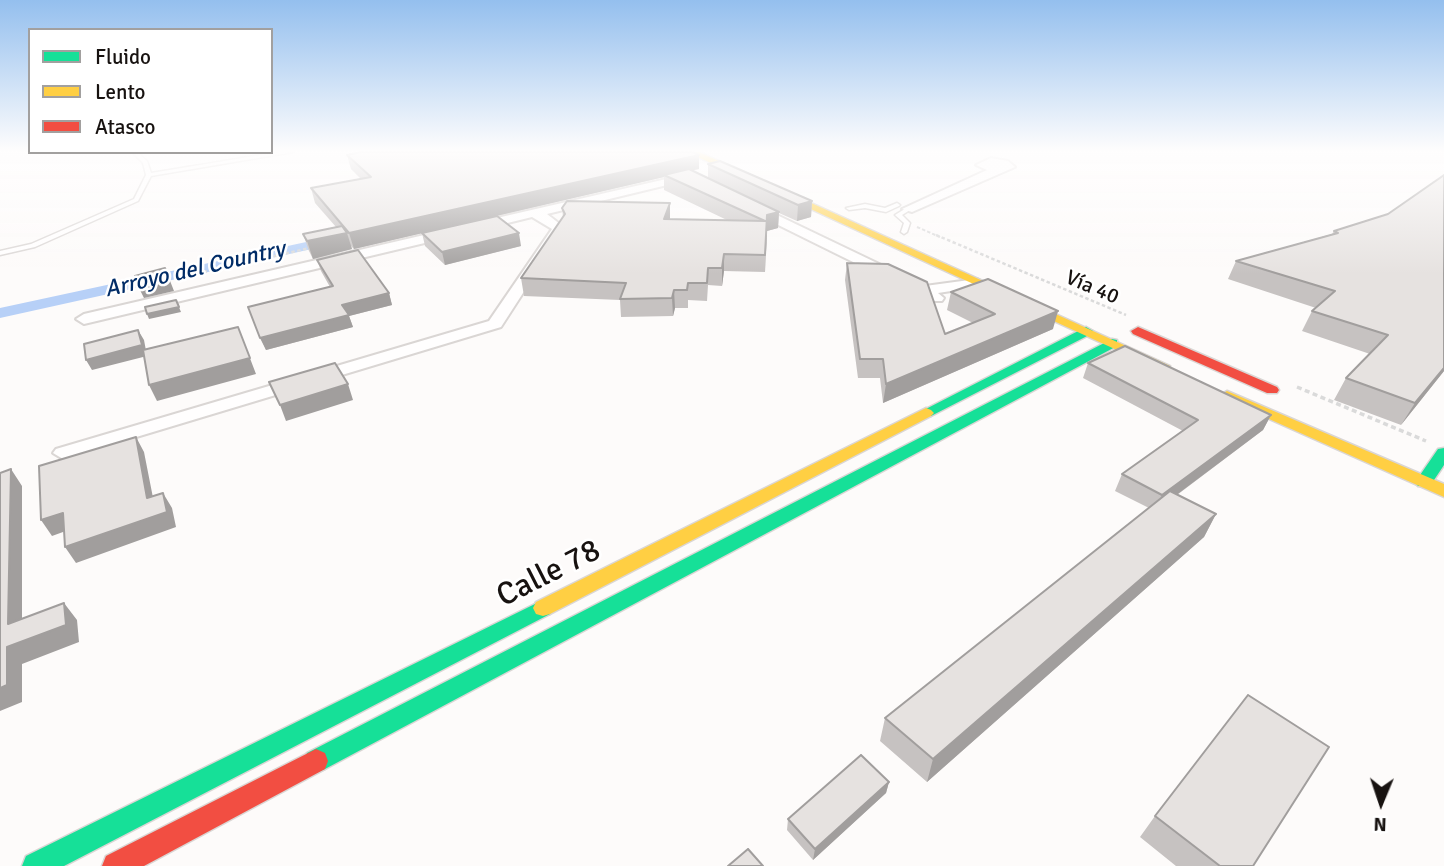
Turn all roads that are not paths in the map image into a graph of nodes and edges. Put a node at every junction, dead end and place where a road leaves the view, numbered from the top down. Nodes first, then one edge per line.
1 (140, 192) edge
2 (637, 192) edge
3 (777, 192) edge
4 (813, 192) edge
5 (935, 192) edge
6 (740, 201) edge
7 (849, 208) junction
8 (897, 210) junction
9 (533, 214) junction
10 (904, 232) junction
11 (0, 253) edge
12 (978, 264) dead end
13 (1003, 274) dead end
14 (970, 284) junction
15 (922, 291) junction
16 (937, 298) dead end
17 (84, 320) dead end
18 (1125, 325) dead end
19 (1086, 331) junction
20 (1112, 343) junction
21 (1175, 371) edge
22 (1213, 388) edge
23 (1287, 396) dead end
24 (63, 453) dead end
25 (1437, 459) edge
26 (1424, 482) junction
27 (1444, 492) edge
28 (36, 866) edge
29 (116, 866) edge

1 - 11 lane
2 - 9 street
3 - 14 main road, Vía 40
4 - 7 main road, Vía 40
5 - 8 street
6 - 15 street
7 - 8 lane
7 - 10 main road, Vía 40
8 - 10 lane
9 - 17 street
9 - 24 street
10 - 12 main road, Vía 40
13 - 14 main road
14 - 15 street
14 - 19 main road, Vía 40
15 - 16 street
18 - 23 main road, Vía 40
19 - 20 main road, Vía 40
19 - 28 main road, Calle 78
20 - 21 main road, Vía 40
20 - 29 main road, Calle 78
22 - 26 main road
25 - 26 main road
26 - 27 main road

